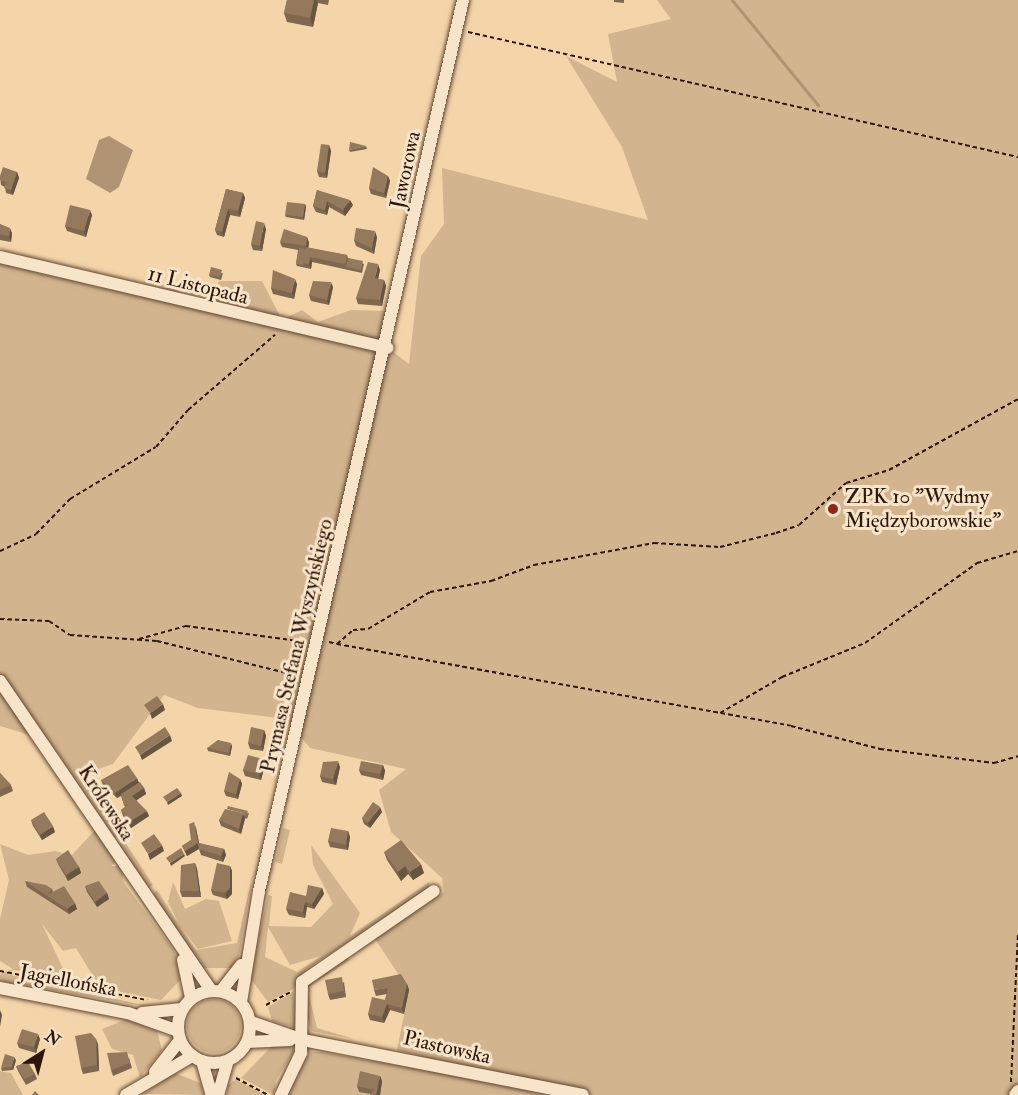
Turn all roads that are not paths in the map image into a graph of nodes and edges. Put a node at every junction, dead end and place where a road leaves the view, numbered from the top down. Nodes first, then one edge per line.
1 (463, 0) edge
2 (0, 256) edge
3 (387, 348) junction
4 (0, 681) edge
5 (434, 891) dead end
6 (179, 947) junction
7 (247, 953) junction
8 (0, 988) edge
9 (216, 991) junction
10 (191, 998) junction
11 (242, 1002) junction
12 (182, 1009) junction
13 (128, 1013) junction
14 (251, 1022) junction
15 (179, 1036) junction
16 (303, 1040) junction
17 (247, 1042) junction
18 (197, 1059) junction
19 (228, 1061) junction
20 (144, 1083) junction
21 (126, 1095) edge
22 (212, 1095) edge
23 (218, 1095) edge
24 (281, 1095) edge
25 (583, 1095) edge

1 - 3 street, Jaworowa
2 - 3 street, 11 Listopada
3 - 7 street, Prymasa Stefana Wyszyńskiego
4 - 6 street, Królewska
5 - 16 street
6 - 9 street, Królewska
6 - 10 street, Królewska
7 - 9 street, Prymasa Stefana Wyszyńskiego
7 - 11 street, Prymasa Stefana Wyszyńskiego
8 - 13 street, Jagiellońska
9 - 10 street
9 - 11 street
10 - 12 street
11 - 14 street
12 - 13 street, Jagiellońska
12 - 15 street
13 - 15 street, Jagiellońska
14 - 16 street, Piastowska
14 - 17 street
15 - 18 street
15 - 20 street
16 - 17 street, Piastowska
16 - 24 street
16 - 25 street, Piastowska
17 - 19 street
18 - 19 street
18 - 20 street
18 - 22 street
19 - 23 street
20 - 21 street

